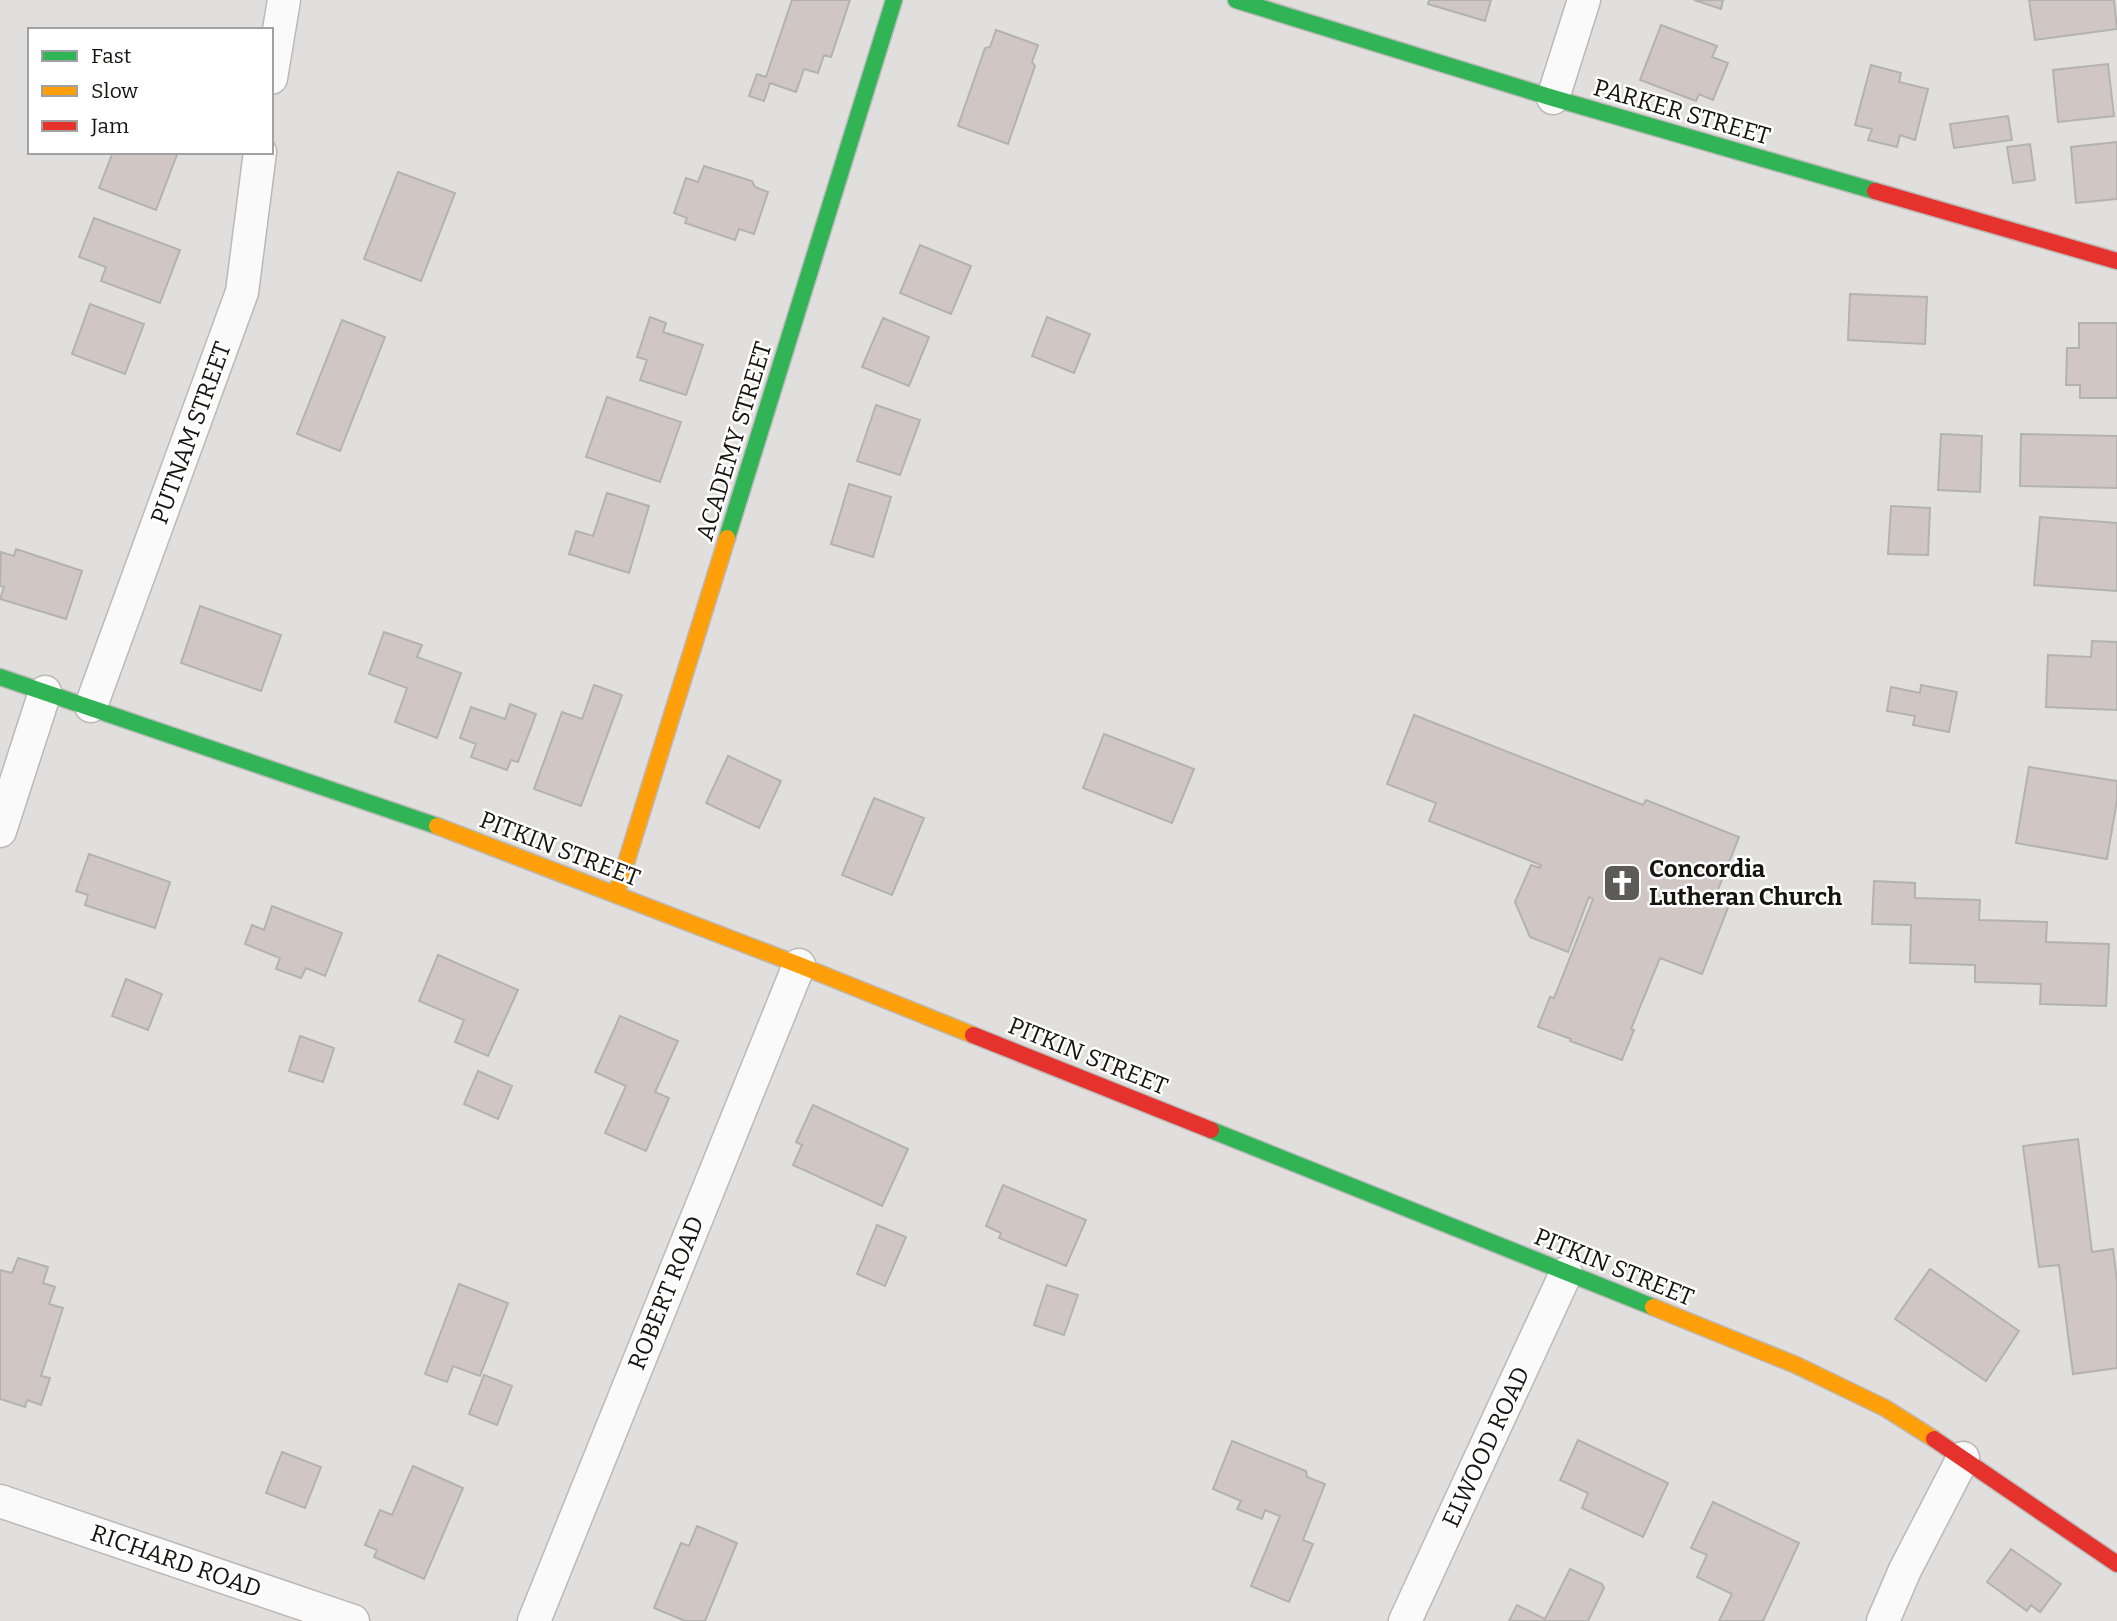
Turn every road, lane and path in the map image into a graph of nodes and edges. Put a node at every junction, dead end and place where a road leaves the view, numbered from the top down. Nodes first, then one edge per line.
1 (284, 0) edge
2 (894, 0) edge
3 (1236, 0) edge
4 (1584, 0) edge
5 (273, 66) edge
6 (1553, 98) junction
7 (260, 154) edge
8 (2117, 261) edge
9 (0, 677) edge
10 (45, 692) junction
11 (91, 706) junction
12 (0, 831) edge
13 (616, 895) junction
14 (799, 965) junction
15 (1566, 1273) junction
16 (1962, 1458) junction
17 (0, 1501) edge
18 (2117, 1564) edge
19 (353, 1621) edge
20 (534, 1621) edge
21 (1405, 1621) edge
22 (1884, 1621) edge

1 - 5 street
2 - 13 street, ACADEMY STREET
3 - 6 street, PARKER STREET
4 - 6 street
6 - 8 street, PARKER STREET
7 - 11 street, PUTNAM STREET
9 - 10 street, PITKIN STREET
10 - 11 street, PITKIN STREET
10 - 12 street
11 - 13 street, PITKIN STREET
13 - 14 street, PITKIN STREET
14 - 15 street, PITKIN STREET
14 - 20 street, ROBERT ROAD
15 - 16 street, PITKIN STREET
15 - 21 street, ELWOOD ROAD
16 - 18 street, PITKIN STREET
16 - 22 street
17 - 19 street, RICHARD ROAD

